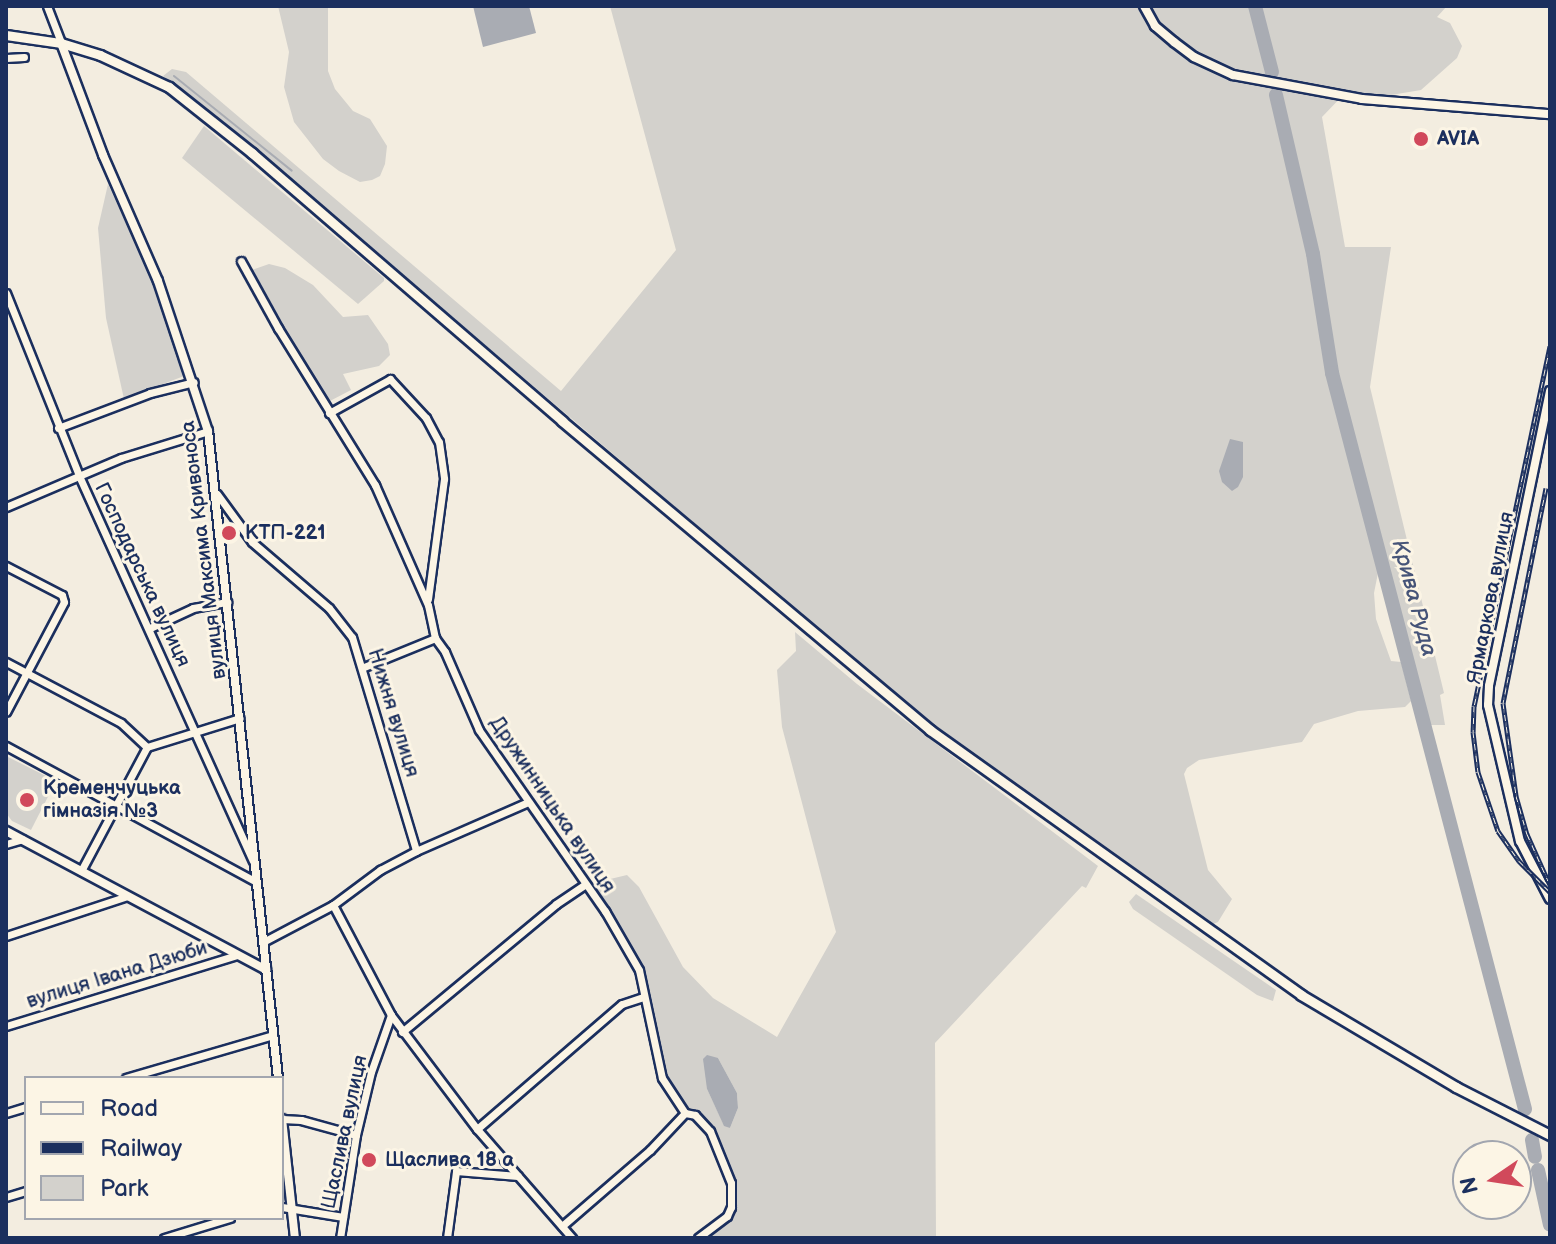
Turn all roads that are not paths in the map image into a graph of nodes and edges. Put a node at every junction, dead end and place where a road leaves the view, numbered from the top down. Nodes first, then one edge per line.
1 (47, 6) edge
2 (1144, 6) edge
3 (6, 38) edge
4 (61, 43) junction
5 (24, 57) dead end
6 (6, 58) edge
7 (1550, 114) edge
8 (241, 261) dead end
9 (6, 293) edge
10 (194, 382) junction
11 (1550, 391) edge
12 (329, 413) junction
13 (58, 428) junction
14 (208, 431) junction
15 (80, 478) junction
16 (217, 494) junction
17 (6, 507) edge
18 (6, 566) edge
19 (227, 602) junction
20 (428, 605) junction
21 (150, 628) junction
22 (435, 638) junction
23 (6, 662) edge
24 (364, 667) junction
25 (26, 672) junction
26 (6, 712) edge
27 (240, 718) junction
28 (196, 732) junction
29 (6, 746) edge
30 (147, 747) junction
31 (528, 802) junction
32 (115, 804) junction
33 (6, 831) edge
34 (22, 839) junction
35 (6, 844) edge
36 (416, 851) junction
37 (256, 866) junction
38 (81, 871) junction
39 (257, 882) junction
40 (584, 885) junction
41 (128, 896) junction
42 (1550, 899) edge
43 (333, 905) junction
44 (6, 936) edge
45 (263, 942) junction
46 (237, 955) junction
47 (266, 970) junction
48 (643, 997) junction
49 (391, 1015) junction
50 (6, 1026) edge
51 (402, 1032) junction
52 (273, 1035) junction
53 (133, 1076) edge
54 (278, 1076) edge
55 (685, 1113) junction
56 (284, 1119) edge
57 (477, 1129) junction
58 (356, 1135) junction
59 (1550, 1135) edge
60 (284, 1137) edge
61 (518, 1176) junction
62 (284, 1207) edge
63 (292, 1208) junction
64 (343, 1217) junction
65 (223, 1220) edge
66 (562, 1226) junction
67 (164, 1238) edge
68 (295, 1238) edge
69 (340, 1238) edge
70 (447, 1238) edge
71 (572, 1238) edge
72 (698, 1238) edge

1 - 4 street
2 - 7 street
3 - 4 main road
4 - 10 street, вулиця Максима Кривоноса
4 - 59 main road
5 - 6 street
8 - 12 street, Дружинницька вулиця
9 - 13 street, Господарська вулиця
10 - 13 street
10 - 14 street, вулиця Максима Кривоноса
11 - 42 street, Ярмаркова вулиця
12 - 20 street, Дружинницька вулиця
12 - 20 street
13 - 15 street, Господарська вулиця
14 - 15 street
14 - 16 street, вулиця Максима Кривоноса
15 - 17 street
15 - 21 street, Господарська вулиця
16 - 19 street, вулиця Максима Кривоноса
16 - 24 street, Нижня вулиця
18 - 25 street
19 - 21 street
19 - 27 street, вулиця Максима Кривоноса
20 - 22 street, Дружинницька вулиця
21 - 28 street, Господарська вулиця
22 - 24 street
22 - 31 street, Дружинницька вулиця
23 - 25 street
24 - 36 street, Нижня вулиця
25 - 26 street
25 - 30 street
27 - 28 street
27 - 37 street, вулиця Максима Кривоноса
28 - 30 street
28 - 37 street, Господарська вулиця
29 - 32 street
30 - 32 street
31 - 36 street
31 - 40 street, Дружинницька вулиця
32 - 38 street
32 - 39 street
33 - 34 street
34 - 35 street
34 - 38 street
36 - 43 street
37 - 39 street, вулиця Максима Кривоноса
38 - 41 street
39 - 45 street, вулиця Максима Кривоноса
40 - 48 street, Дружинницька вулиця
40 - 51 street
41 - 44 street
41 - 46 street
43 - 45 street
43 - 49 street
45 - 47 street, вулиця Максима Кривоноса
46 - 47 street
46 - 50 street, вулиця Івана Дзюби
47 - 52 street, вулиця Максима Кривоноса
48 - 55 street, Дружинницька вулиця
48 - 57 street
49 - 51 street
49 - 58 street, Щаслива вулиця
51 - 57 street
52 - 53 street
52 - 54 street, вулиця Максима Кривоноса
55 - 66 street
55 - 72 street, Дружинницька вулиця
56 - 58 street
57 - 61 street
58 - 64 street, Щаслива вулиця
60 - 63 street
61 - 66 street
61 - 70 street
62 - 63 street
63 - 64 street
63 - 68 street
64 - 69 street, Щаслива вулиця
65 - 67 street
66 - 71 street

